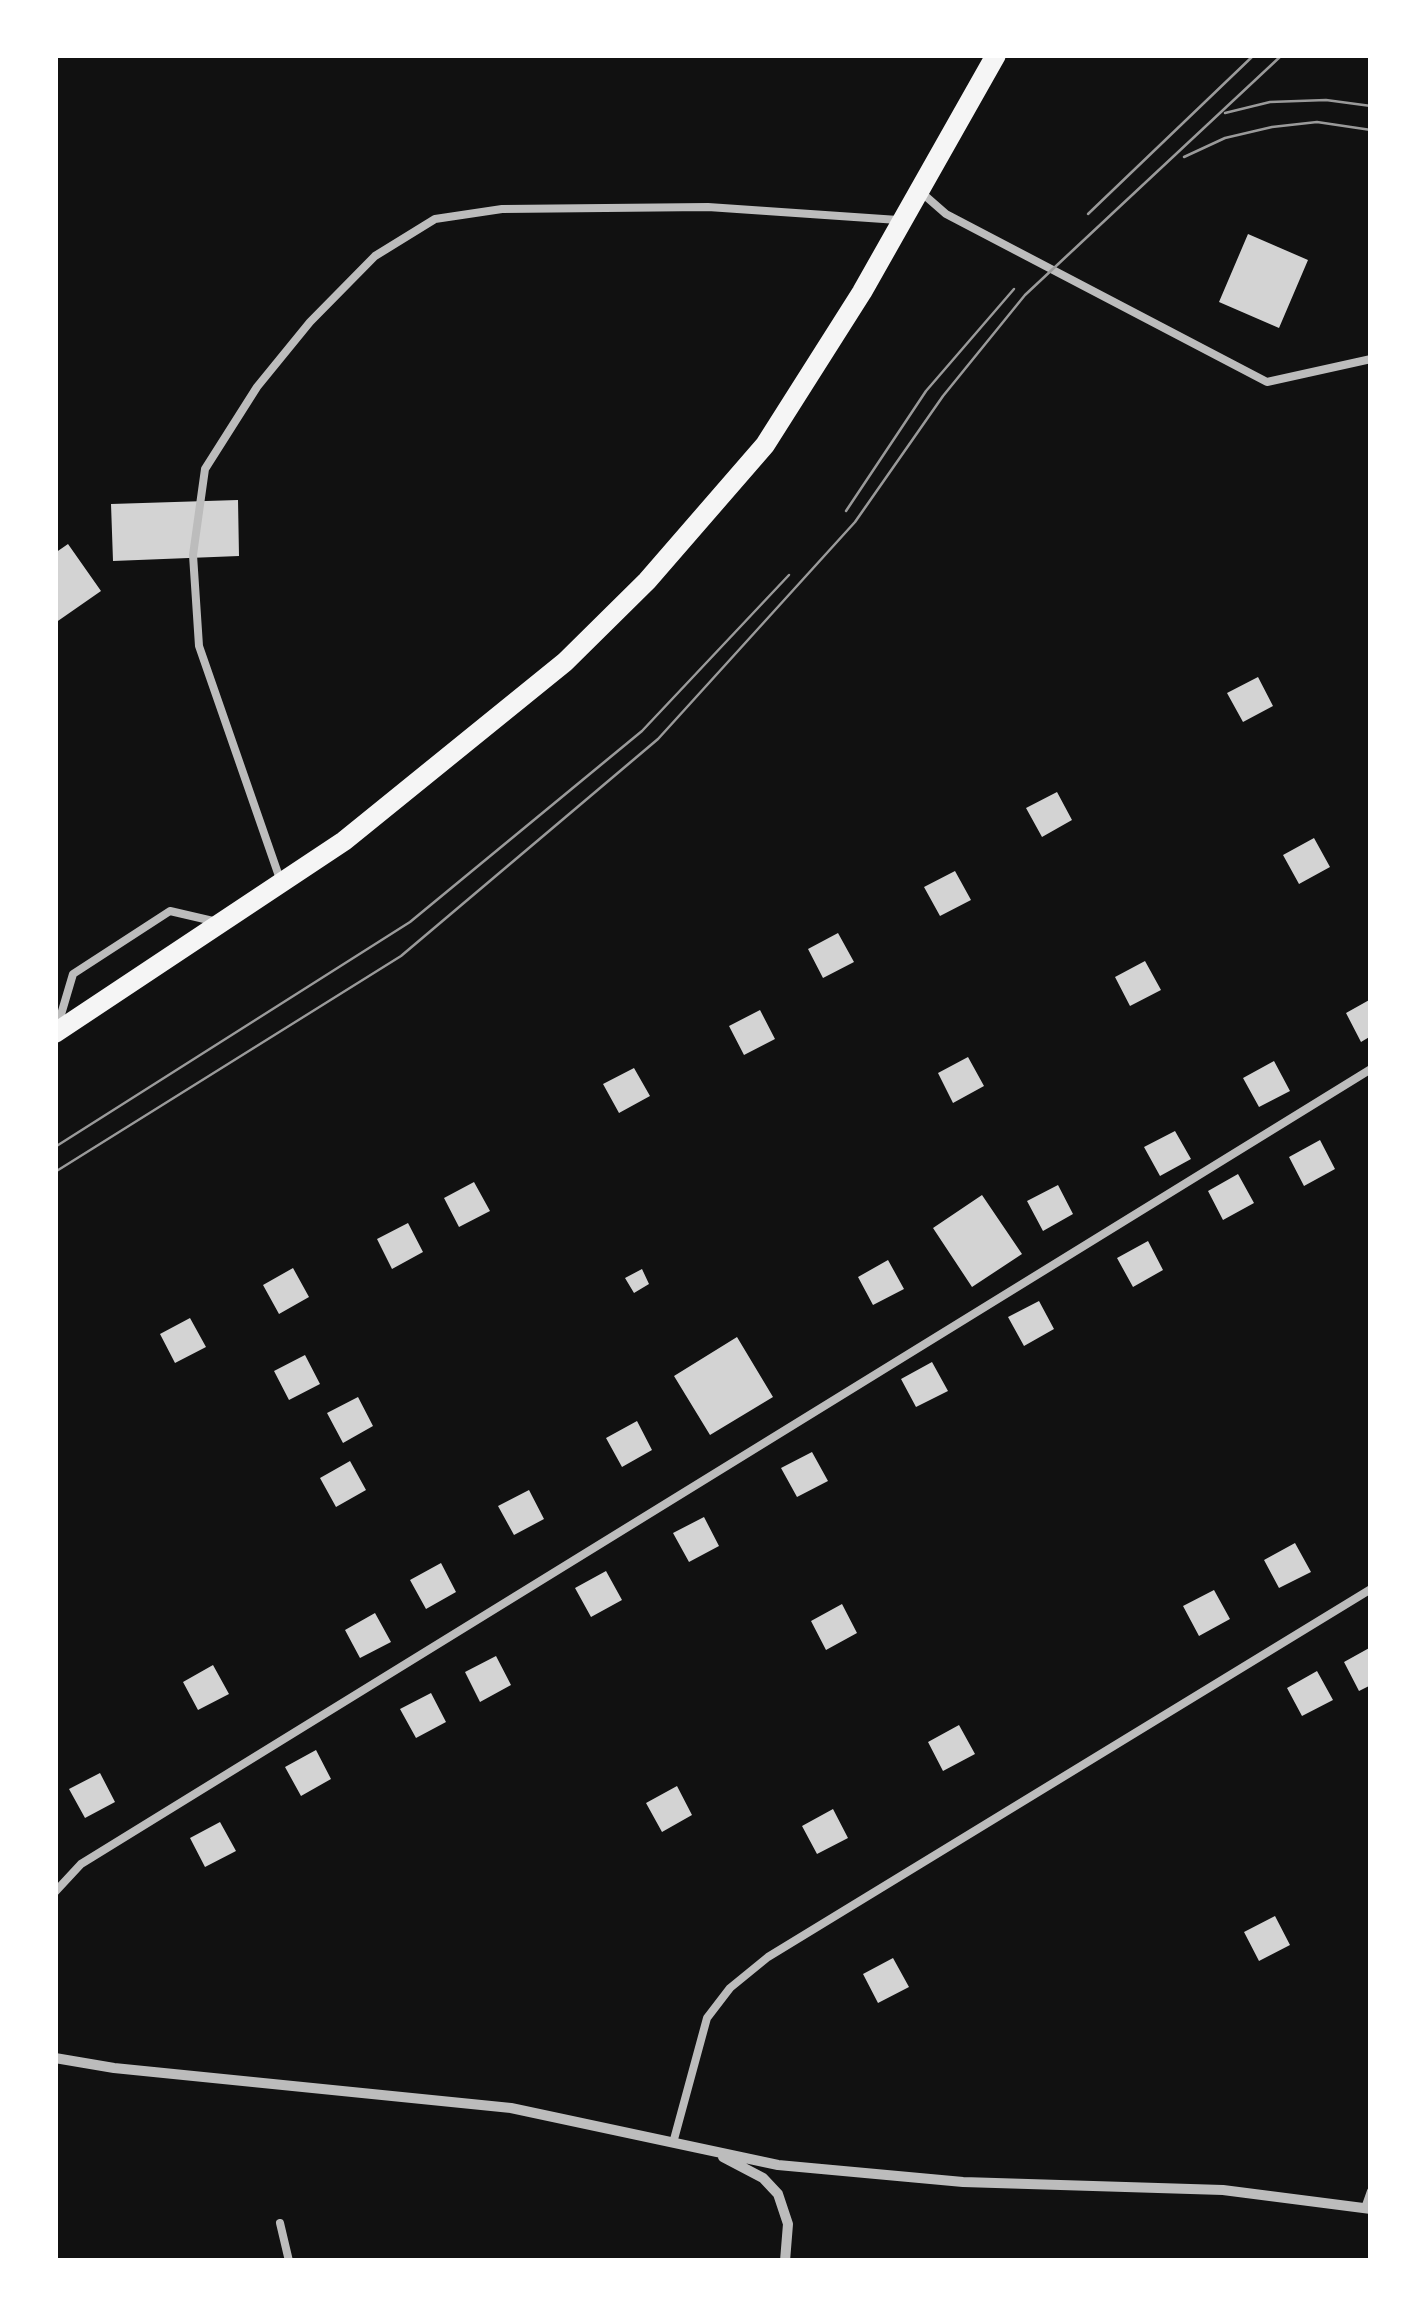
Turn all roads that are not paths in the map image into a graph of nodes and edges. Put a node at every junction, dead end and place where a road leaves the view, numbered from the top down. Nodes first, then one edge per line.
1 (996, 55) edge
2 (920, 191) junction
3 (902, 220) junction
4 (1371, 358) edge
5 (282, 884) junction
6 (222, 924) junction
7 (55, 1033) edge
8 (1371, 1069) edge
9 (1371, 1589) edge
10 (55, 1892) edge
11 (55, 2058) edge
12 (673, 2143) junction
13 (714, 2152) junction
14 (1371, 2191) edge
15 (1368, 2208) edge
16 (280, 2223) dead end
17 (289, 2261) edge
18 (785, 2261) edge

1 - 2 main road
2 - 3 main road
2 - 4 lane
3 - 5 main road
3 - 5 lane
5 - 6 main road
6 - 7 main road
6 - 7 lane
8 - 10 lane
9 - 12 lane
11 - 12 street
12 - 13 street
13 - 15 street
13 - 18 street
14 - 15 lane
16 - 17 lane

